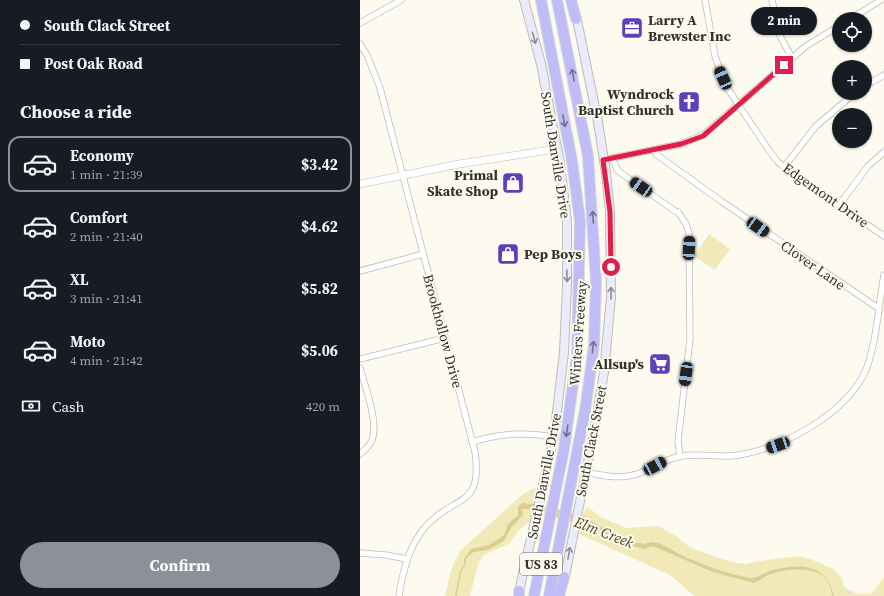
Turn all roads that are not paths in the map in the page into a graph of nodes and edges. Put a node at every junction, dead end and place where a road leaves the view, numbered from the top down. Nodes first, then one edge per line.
1 (401, 0) edge
2 (524, 0) edge
3 (541, 0) edge
4 (557, 0) edge
5 (572, 0) edge
6 (705, 0) edge
7 (772, 0) edge
8 (881, 0) edge
9 (861, 12) edge
10 (576, 19) joint
11 (360, 23) edge
12 (832, 30) edge
13 (360, 44) edge
14 (792, 58) junction
15 (884, 75) edge
16 (872, 82) edge
17 (847, 100) edge
18 (739, 105) junction
19 (556, 150) junction
20 (653, 150) junction
21 (884, 152) edge
22 (612, 158) junction
23 (603, 160) junction
24 (784, 167) junction
25 (401, 175) junction
26 (360, 184) edge
27 (839, 205) junction
28 (884, 236) edge
29 (422, 254) junction
30 (360, 271) edge
31 (884, 274) edge
32 (878, 308) junction
33 (445, 338) junction
34 (360, 359) edge
35 (360, 368) edge
36 (554, 437) junction
37 (472, 442) junction
38 (360, 454) edge
39 (680, 456) junction
40 (586, 472) junction
41 (360, 553) edge
42 (407, 559) junction
43 (564, 577) joint
44 (519, 594) edge
45 (398, 596) edge
46 (534, 596) edge
47 (549, 596) edge
48 (560, 596) edge

1 - 11 street
2 -> 19 main road, South Danville Drive
3 -> 46 highway, Winters Freeway / US 83
47 -> 4 highway, Winters Freeway / US 83
5 - 10 highway
6 - 18 street, Edgemont Drive
7 - 14 street
8 - 9 street
10 - 23 main road, South Clack Street
12 - 14 street
13 - 25 street, Brookhollow Drive
14 - 18 street
15 - 16 street
17 - 24 street
18 - 20 street
18 - 24 street, Edgemont Drive
19 - 25 street
19 -> 36 main road, South Danville Drive
20 - 22 street
20 - 32 street, Clover Lane
21 - 27 street
22 - 23 street
22 - 39 street
40 -> 23 main road, South Clack Street
24 - 27 street, Edgemont Drive
25 - 26 street
25 - 29 street, Brookhollow Drive
27 - 28 street, Edgemont Drive
29 - 30 street
29 - 33 street, Brookhollow Drive
31 - 32 street
32 - 39 street
33 - 34 street
33 - 37 street, Brookhollow Drive
35 - 38 street
36 - 37 street
36 - 44 main road, South Danville Drive
37 - 42 street, Brookhollow Drive
39 - 40 street
43 -> 40 main road, South Clack Street
41 - 42 street
42 - 45 street, Brookhollow Drive
43 - 48 highway

